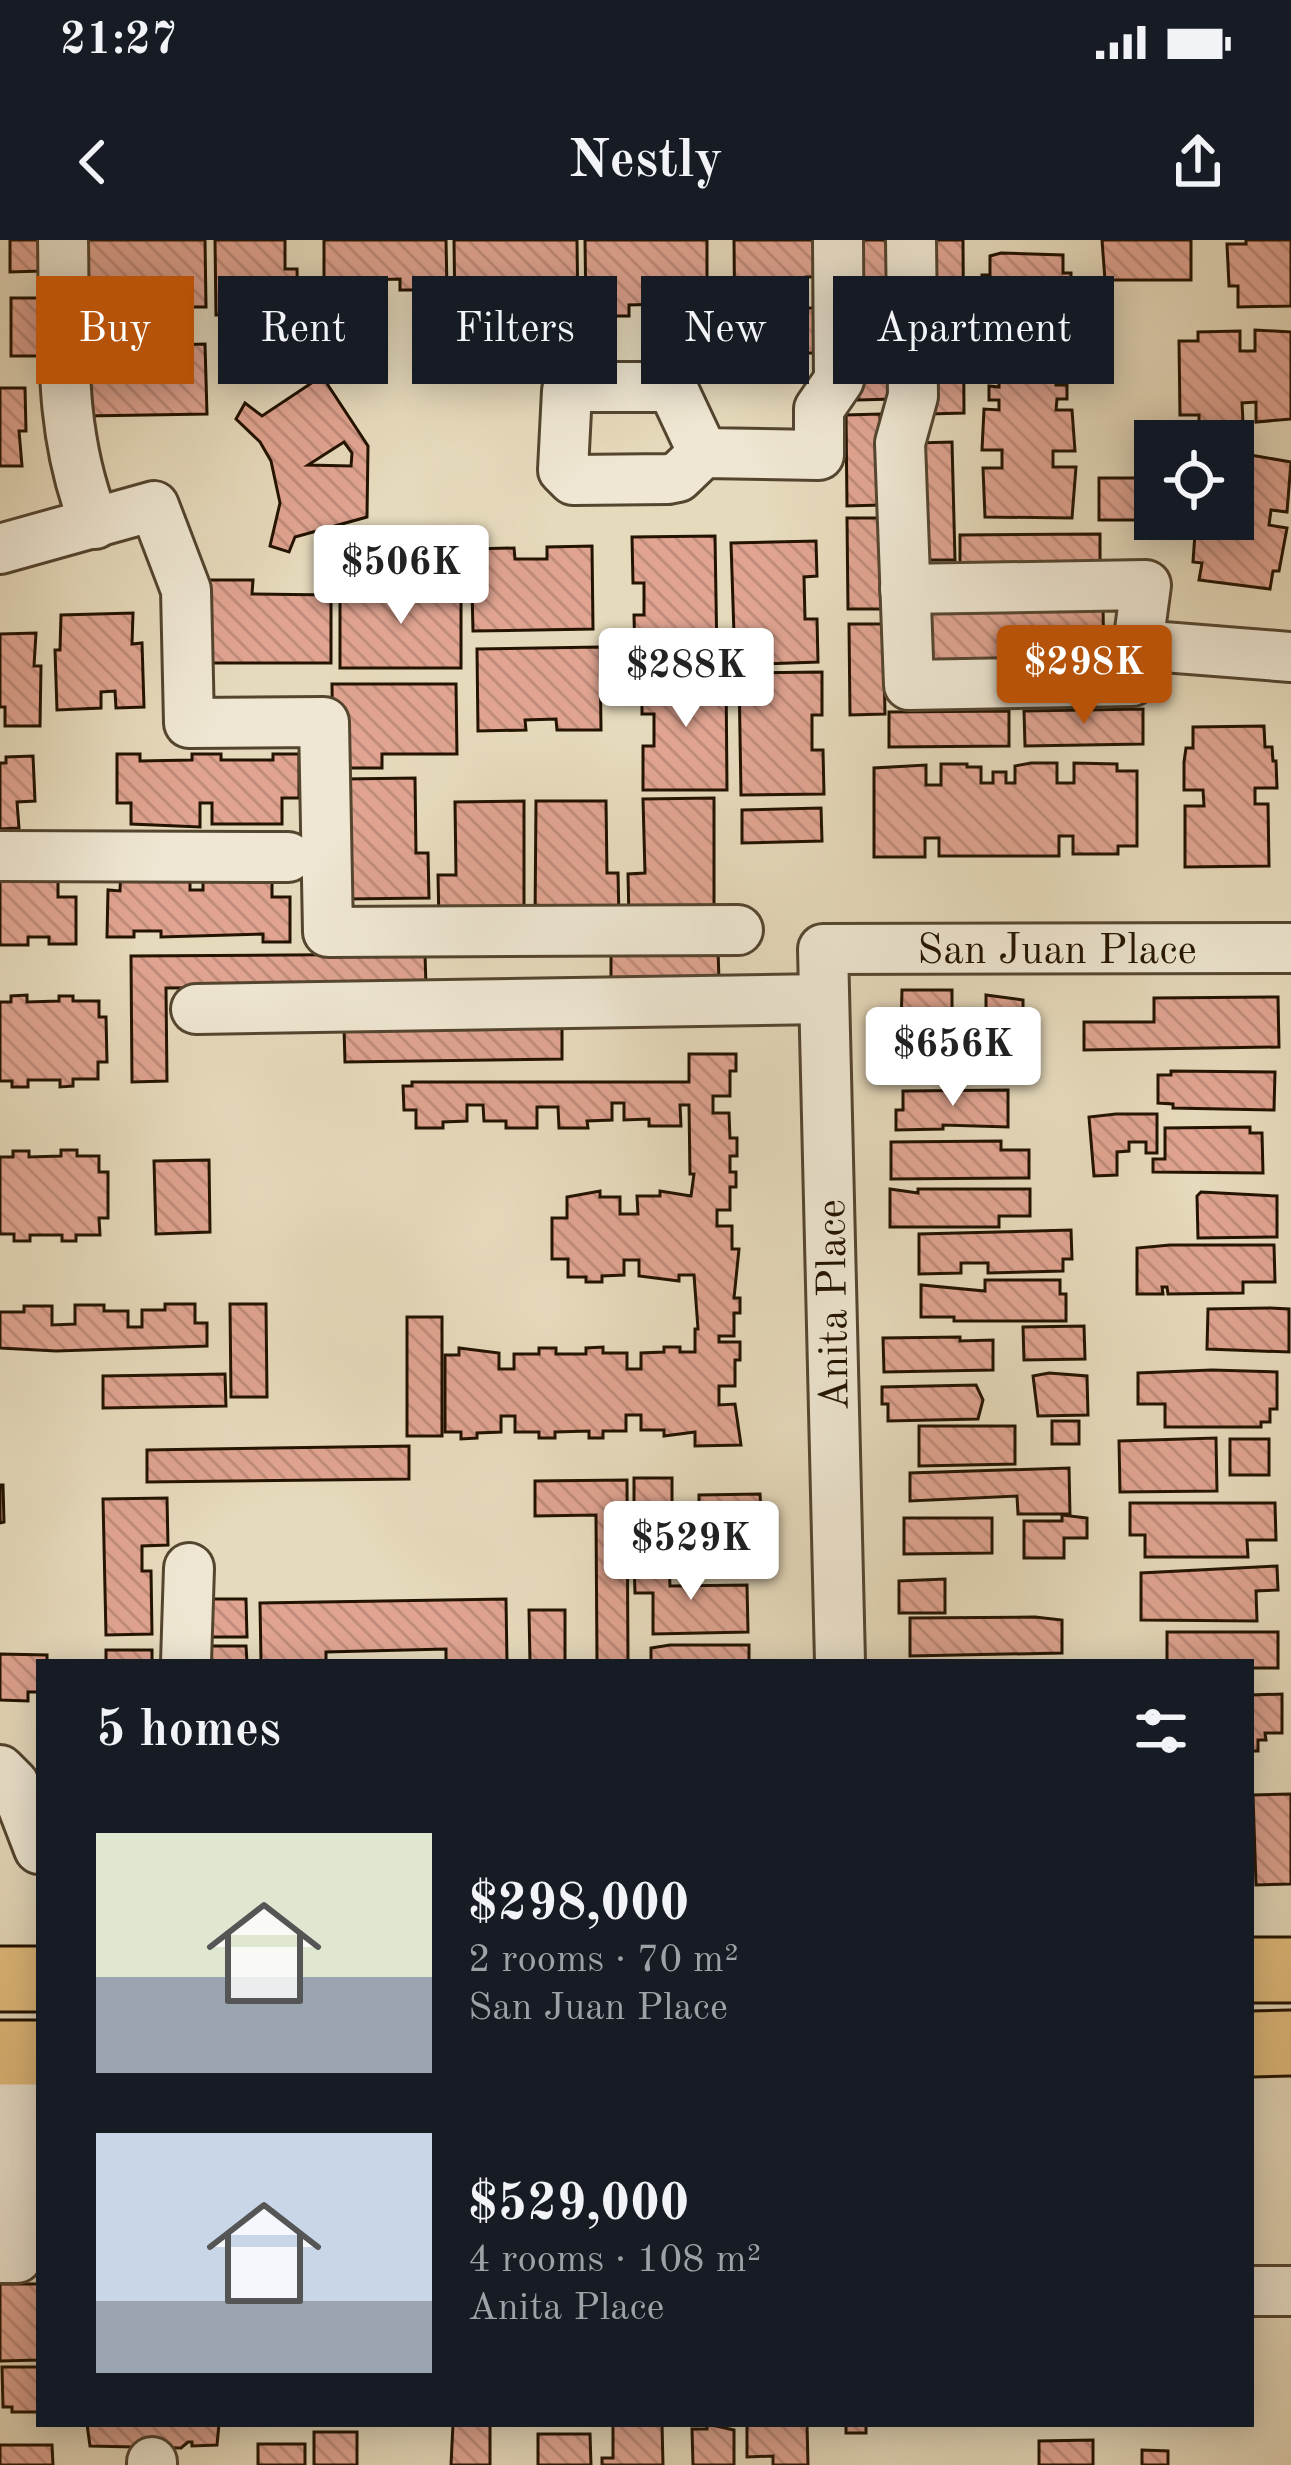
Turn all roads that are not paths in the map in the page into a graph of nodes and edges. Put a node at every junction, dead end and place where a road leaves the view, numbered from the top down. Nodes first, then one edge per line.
1 (64, 240) edge
2 (838, 240) edge
3 (911, 240) edge
4 (703, 453) dead end
5 (95, 524) junction
6 (0, 549) edge
7 (905, 589) junction
8 (1138, 645) junction
9 (1291, 657) edge
10 (0, 856) edge
11 (288, 857) dead end
12 (738, 930) dead end
13 (1291, 948) edge
14 (823, 949) joint
15 (824, 1000) junction
16 (196, 1010) dead end
17 (189, 1568) dead end
18 (186, 1659) edge
19 (840, 1659) edge
20 (0, 1770) edge
21 (36, 1841) edge
22 (1254, 1970) edge
23 (1291, 1970) edge
24 (0, 1979) edge
25 (36, 1979) edge
26 (1291, 2043) edge
27 (1254, 2044) edge
28 (18, 2053) edge
29 (19, 2258) edge
30 (1254, 2291) edge
31 (1291, 2291) edge

1 - 5 street
2 - 4 street
3 - 7 street
5 - 6 street
5 - 12 street
7 - 8 street
7 - 8 street
8 - 9 street
10 - 11 street
13 - 14 street, San Juan Place
14 - 15 street, Anita Place
15 - 16 street
15 - 19 street, Anita Place
17 - 18 street
20 - 21 street
22 - 23 main road
24 - 25 main road
26 - 27 main road
28 - 29 street
30 - 31 street

